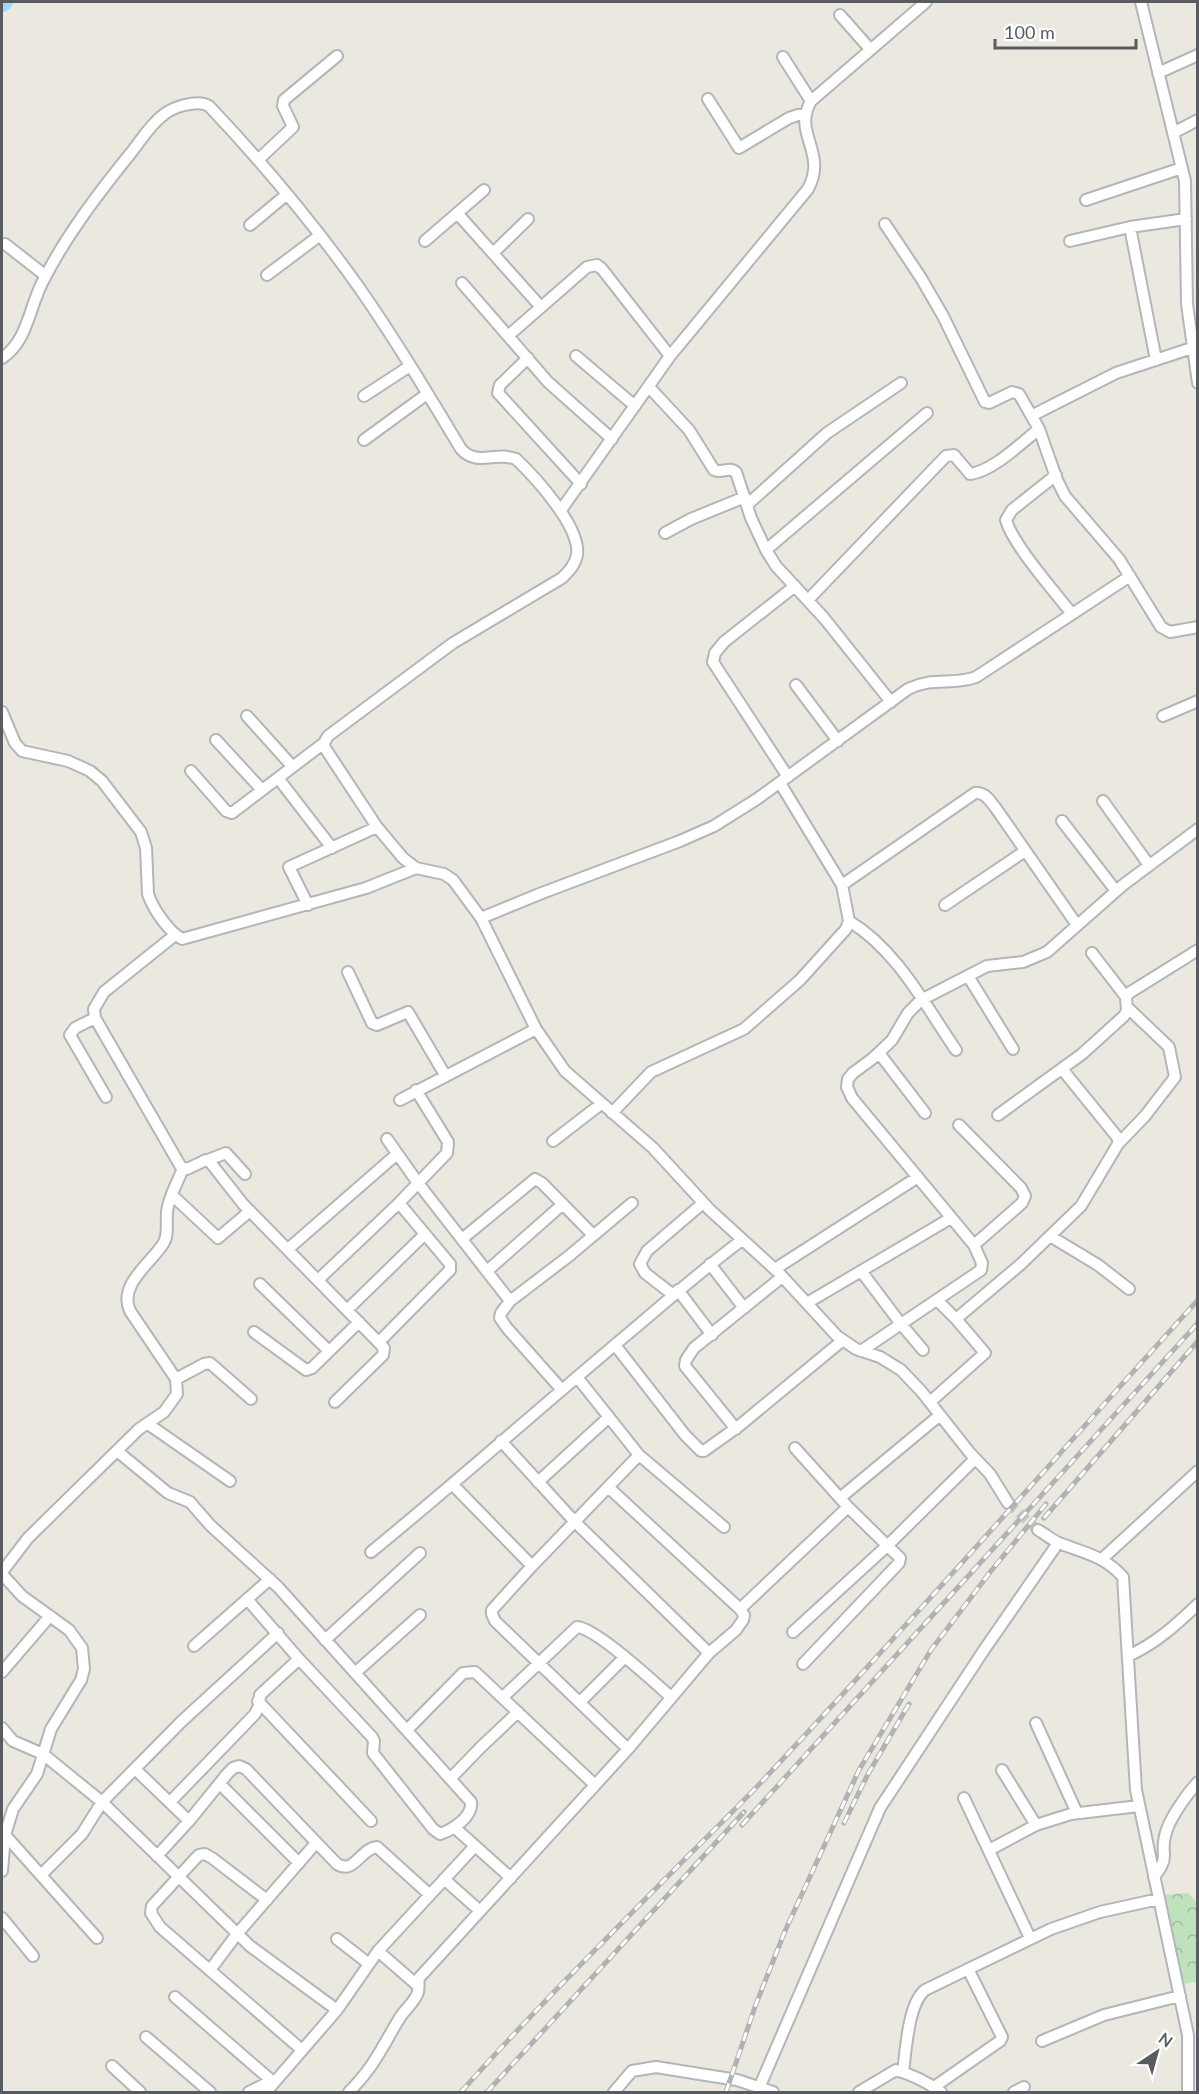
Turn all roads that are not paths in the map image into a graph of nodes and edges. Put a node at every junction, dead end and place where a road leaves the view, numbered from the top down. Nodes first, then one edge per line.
1 (926, 2) edge
2 (1141, 2) edge
3 (840, 15) dead end
4 (870, 49) junction
5 (1197, 55) edge
6 (337, 56) dead end
7 (783, 57) dead end
8 (1158, 73) junction
9 (708, 99) dead end
10 (812, 101) junction
11 (805, 115) junction
12 (1197, 120) edge
13 (1173, 133) junction
14 (259, 159) junction
15 (1182, 168) junction
16 (484, 190) dead end
17 (1197, 191) edge
18 (1186, 192) junction
19 (286, 195) junction
20 (1086, 200) dead end
21 (458, 213) junction
22 (528, 219) dead end
23 (1186, 219) junction
24 (885, 224) dead end
25 (250, 225) dead end
26 (1130, 227) junction
27 (319, 236) junction
28 (425, 241) dead end
29 (1070, 241) dead end
30 (5, 244) dead end
31 (494, 253) junction
32 (1192, 264) edge
33 (267, 275) dead end
34 (46, 276) junction
35 (462, 283) dead end
36 (540, 306) junction
37 (508, 336) junction
38 (1192, 348) junction
39 (576, 356) dead end
40 (670, 356) junction
41 (2, 358) edge
42 (528, 358) junction
43 (1156, 360) junction
44 (410, 366) junction
45 (901, 383) dead end
46 (1197, 383) edge
47 (649, 387) junction
48 (427, 394) junction
49 (364, 396) dead end
50 (636, 406) junction
51 (927, 413) dead end
52 (1033, 415) junction
53 (1039, 429) junction
54 (612, 439) junction
55 (364, 440) dead end
56 (1056, 475) junction
57 (581, 484) junction
58 (746, 501) junction
59 (561, 510) junction
60 (665, 533) dead end
61 (766, 550) junction
62 (1130, 576) junction
63 (795, 586) junction
64 (808, 600) junction
65 (1072, 614) junction
66 (1197, 627) edge
67 (796, 685) dead end
68 (1197, 700) edge
69 (891, 702) junction
70 (2, 712) edge
71 (247, 716) dead end
72 (1163, 716) dead end
73 (216, 740) dead end
74 (838, 741) junction
75 (324, 743) junction
76 (292, 766) junction
77 (191, 771) dead end
78 (278, 778) junction
79 (784, 780) junction
80 (262, 790) junction
81 (1103, 801) dead end
82 (1062, 821) dead end
83 (377, 827) junction
84 (1197, 829) edge
85 (332, 848) junction
86 (1025, 851) junction
87 (1149, 865) junction
88 (416, 868) junction
89 (842, 885) junction
90 (1116, 891) junction
91 (945, 904) dead end
92 (308, 905) junction
93 (481, 918) junction
94 (849, 921) junction
95 (1077, 925) junction
96 (175, 935) junction
97 (1197, 950) edge
98 (1092, 953) dead end
99 (348, 972) dead end
100 (968, 976) junction
101 (921, 1000) junction
102 (1126, 1002) junction
103 (95, 1018) junction
104 (536, 1029) junction
105 (1013, 1049) dead end
106 (956, 1050) dead end
107 (879, 1053) junction
108 (1062, 1069) junction
109 (445, 1075) junction
110 (416, 1090) junction
111 (105, 1097) dead end
112 (400, 1100) dead end
113 (601, 1104) junction
114 (612, 1113) junction
115 (924, 1113) dead end
116 (998, 1115) dead end
117 (959, 1125) dead end
118 (387, 1139) dead end
119 (553, 1141) dead end
120 (1118, 1144) junction
121 (397, 1154) junction
122 (208, 1160) junction
123 (183, 1168) junction
124 (245, 1174) dead end
125 (918, 1177) junction
126 (418, 1183) junction
127 (173, 1196) junction
128 (399, 1203) junction
129 (632, 1203) dead end
130 (703, 1203) junction
131 (563, 1204) junction
132 (250, 1211) junction
133 (951, 1218) junction
134 (425, 1234) junction
135 (593, 1235) junction
136 (1050, 1236) junction
137 (462, 1239) junction
138 (742, 1240) junction
139 (974, 1245) junction
140 (288, 1250) junction
141 (710, 1264) junction
142 (487, 1271) junction
143 (861, 1271) junction
144 (779, 1273) junction
145 (318, 1280) junction
146 (261, 1284) dead end
147 (1129, 1288) dead end
148 (675, 1292) junction
149 (937, 1300) junction
150 (510, 1301) junction
151 (807, 1303) junction
152 (744, 1308) junction
153 (347, 1310) junction
154 (957, 1319) junction
155 (359, 1322) junction
156 (901, 1324) junction
157 (254, 1332) dead end
158 (712, 1335) junction
159 (843, 1340) junction
160 (380, 1342) junction
161 (615, 1345) junction
162 (923, 1350) dead end
163 (861, 1351) junction
164 (329, 1352) junction
165 (577, 1377) junction
166 (176, 1379) junction
167 (562, 1390) junction
168 (251, 1399) dead end
169 (335, 1402) dead end
170 (930, 1402) junction
171 (940, 1415) junction
172 (609, 1417) junction
173 (147, 1424) junction
174 (736, 1428) junction
175 (501, 1441) junction
176 (795, 1448) dead end
177 (117, 1451) junction
178 (639, 1455) junction
179 (975, 1459) junction
180 (1197, 1471) edge
181 (230, 1481) dead end
182 (538, 1482) junction
183 (453, 1485) junction
184 (608, 1487) junction
185 (840, 1498) junction
186 (1008, 1503) tunnel mouth
187 (848, 1507) junction
188 (575, 1522) junction
189 (724, 1527) dead end
190 (1038, 1530) tunnel mouth
191 (1058, 1543) junction
192 (888, 1545) junction
193 (371, 1552) dead end
194 (420, 1553) dead end
195 (1102, 1559) junction
196 (532, 1566) junction
197 (2, 1573) edge
198 (270, 1579) junction
199 (247, 1599) junction
200 (1197, 1604) edge
201 (740, 1609) junction
202 (420, 1615) dead end
203 (50, 1616) junction
204 (793, 1632) dead end
205 (278, 1633) junction
206 (325, 1640) junction
207 (194, 1646) dead end
208 (709, 1653) junction
209 (1128, 1656) junction
210 (625, 1657) junction
211 (299, 1659) junction
212 (539, 1664) junction
213 (803, 1664) dead end
214 (2, 1672) edge
215 (355, 1673) junction
216 (503, 1697) junction
217 (671, 1697) junction
218 (258, 1701) junction
219 (580, 1702) junction
220 (518, 1712) junction
221 (1036, 1723) dead end
222 (2, 1728) edge
223 (407, 1730) junction
224 (628, 1749) junction
225 (43, 1754) junction
226 (135, 1769) junction
227 (1002, 1770) dead end
228 (451, 1778) junction
229 (1197, 1783) edge
230 (220, 1784) junction
231 (594, 1784) junction
232 (964, 1798) dead end
233 (171, 1801) junction
234 (102, 1802) junction
235 (1139, 1806) junction
236 (1077, 1813) junction
237 (189, 1821) junction
238 (370, 1821) dead end
239 (1036, 1825) junction
240 (454, 1827) junction
241 (5, 1835) junction
242 (316, 1843) junction
243 (475, 1846) junction
244 (989, 1850) junction
245 (157, 1856) junction
246 (299, 1863) junction
247 (2, 1871) edge
248 (41, 1875) junction
249 (178, 1876) junction
250 (1154, 1877) junction
251 (511, 1878) junction
252 (444, 1880) junction
253 (430, 1895) junction
254 (1159, 1899) junction
255 (267, 1900) junction
256 (480, 1911) junction
257 (2, 1918) edge
258 (237, 1934) junction
259 (97, 1938) dead end
260 (1030, 1938) junction
261 (337, 1939) dead end
262 (378, 1951) junction
263 (33, 1956) dead end
264 (369, 1964) junction
265 (968, 1969) junction
266 (210, 1970) junction
267 (417, 1985) junction
268 (1180, 1996) junction
269 (175, 1997) dead end
270 (337, 2010) junction
271 (146, 2037) dead end
272 (1042, 2041) dead end
273 (302, 2050) junction
274 (112, 2066) dead end
275 (903, 2072) junction
276 (275, 2079) junction
277 (759, 2088) junction
278 (938, 2090) edge
279 (140, 2092) edge
280 (210, 2092) edge
281 (249, 2092) edge
282 (266, 2092) edge
283 (349, 2092) edge
284 (614, 2092) edge
285 (773, 2092) edge
286 (859, 2092) edge
287 (1188, 2092) edge

1 - 4 street
2 - 8 street
3 - 4 street
4 - 10 street
5 - 8 street
6 - 14 street
7 - 10 street
8 - 13 street
9 - 11 street
10 - 11 street
11 - 40 street
12 - 13 street
13 - 15 street
14 - 19 street
14 - 34 street
15 - 18 street
15 - 20 street
16 - 21 street
17 - 18 street
18 - 23 street
19 - 25 street
19 - 27 street
21 - 28 street
21 - 31 street
22 - 31 street
23 - 26 street
23 - 32 street
24 - 52 street
26 - 29 street
26 - 43 street
27 - 33 street
27 - 44 street
30 - 34 street
31 - 36 street
32 - 38 street
34 - 41 street
35 - 37 street
36 - 37 street
36 - 40 street
37 - 42 street
38 - 43 street
38 - 46 street
39 - 50 street
40 - 47 street
42 - 54 street
42 - 57 street
43 - 52 street
44 - 48 street
44 - 49 street
45 - 58 street
47 - 50 street
47 - 58 street
48 - 55 street
48 - 59 street
50 - 54 street
51 - 61 street
52 - 53 street
53 - 56 street
53 - 64 street
54 - 57 street
56 - 62 street
56 - 65 street
57 - 59 street
58 - 60 street
58 - 61 street
59 - 75 street
61 - 63 street
62 - 65 street
62 - 66 street
63 - 64 street
63 - 79 street
64 - 69 street
65 - 69 street
67 - 74 street
68 - 72 street
69 - 74 street
70 - 96 street
71 - 76 street
73 - 80 street
74 - 79 street
75 - 76 street
75 - 83 street
76 - 78 street
77 - 80 street
78 - 80 street
78 - 85 street
79 - 89 street
79 - 93 street
81 - 87 street
82 - 90 street
83 - 85 street
83 - 88 street
84 - 87 street
85 - 92 street
86 - 89 street
86 - 91 street
86 - 95 street
87 - 90 street
88 - 92 street
88 - 93 street
89 - 94 street
90 - 95 street
92 - 96 street
93 - 104 street
94 - 101 street
94 - 114 street
95 - 100 street
96 - 103 street
97 - 102 street
98 - 102 street
99 - 109 street
100 - 101 street
100 - 105 street
101 - 106 street
101 - 107 street
102 - 108 street
102 - 120 street
103 - 111 street
103 - 123 street
104 - 109 street
104 - 113 street
107 - 115 street
107 - 125 street
108 - 116 street
108 - 120 street
109 - 110 street
110 - 112 street
110 - 126 street
113 - 114 street
113 - 119 street
114 - 130 street
117 - 139 street
118 - 121 street
120 - 136 street
121 - 126 street
121 - 140 street
122 - 123 street
122 - 124 street
122 - 132 street
123 - 127 street
125 - 133 street
125 - 144 street
126 - 128 street
126 - 137 street
127 - 132 street
127 - 166 street
128 - 134 street
128 - 145 street
129 - 135 street
130 - 138 street
130 - 148 street
131 - 135 street
131 - 137 street
131 - 142 street
132 - 140 street
133 - 139 street
133 - 143 street
134 - 153 street
134 - 160 street
135 - 150 street
136 - 147 street
136 - 154 street
137 - 142 street
138 - 141 street
138 - 144 street
139 - 149 street
140 - 145 street
141 - 148 street
141 - 152 street
142 - 150 street
143 - 151 street
143 - 156 street
144 - 151 street
144 - 152 street
145 - 153 street
146 - 164 street
148 - 158 street
148 - 161 street
149 - 154 street
149 - 156 street
150 - 167 street
151 - 159 street
152 - 158 street
153 - 155 street
154 - 170 street
155 - 160 street
155 - 164 street
156 - 162 street
156 - 163 street
157 - 164 street
158 - 174 street
159 - 163 street
159 - 174 street
160 - 169 street
161 - 165 street
161 - 174 street
163 - 170 street
165 - 167 street
165 - 172 street
166 - 168 street
166 - 173 street
167 - 175 street
170 - 171 street
171 - 179 street
171 - 185 street
172 - 178 street
172 - 182 street
173 - 177 street
173 - 181 street
175 - 182 street
175 - 183 street
176 - 185 street
177 - 197 street
177 - 198 street
178 - 184 street
178 - 189 street
179 - 186 street
179 - 192 street
180 - 195 street
182 - 188 street
183 - 193 street
183 - 196 street
184 - 188 street
184 - 201 street
185 - 187 street
187 - 192 street
187 - 201 street
188 - 196 street
188 - 208 street
190 - 191 street
191 - 195 street
191 - 277 street
192 - 204 street
192 - 213 street
194 - 206 street
195 - 209 street
196 - 212 street
197 - 203 street
198 - 199 street
198 - 206 street
199 - 205 street
199 - 207 street
200 - 209 street
201 - 208 street
202 - 215 street
203 - 214 street
203 - 225 street
205 - 211 street
205 - 226 street
206 - 215 street
208 - 217 street
209 - 235 street
210 - 212 street
210 - 217 street
210 - 219 street
211 - 218 street
211 - 240 street
212 - 216 street
212 - 219 street
215 - 223 street
216 - 220 street
216 - 223 street
217 - 224 street
218 - 233 street
218 - 238 street
219 - 224 street
220 - 228 street
220 - 231 street
221 - 236 street
222 - 225 street
223 - 228 street
224 - 231 street
225 - 234 street
225 - 241 street
226 - 233 street
226 - 234 street
227 - 239 street
228 - 240 street
229 - 250 street
230 - 237 street
230 - 242 street
230 - 246 street
231 - 251 street
232 - 244 street
233 - 237 street
234 - 245 street
234 - 248 street
235 - 236 street
235 - 250 street
236 - 239 street
237 - 245 street
239 - 244 street
240 - 243 street
241 - 247 street
241 - 248 street
242 - 246 street
242 - 253 street
243 - 251 street
243 - 252 street
244 - 260 street
245 - 249 street
246 - 255 street
248 - 259 street
249 - 255 street
249 - 258 street
249 - 266 street
250 - 254 street
251 - 256 street
252 - 253 street
252 - 256 street
253 - 262 street
254 - 260 street
254 - 268 street
255 - 258 street
256 - 267 street
257 - 263 street
258 - 266 street
258 - 270 street
260 - 265 street
261 - 264 street
262 - 264 street
262 - 267 street
264 - 270 street
265 - 275 street
265 - 278 street
266 - 273 street
267 - 283 street
268 - 272 street
268 - 287 street
269 - 276 street
270 - 273 street
271 - 280 street
273 - 276 street
274 - 279 street
275 - 278 street
275 - 286 street
276 - 281 street
276 - 282 street
277 - 284 street
277 - 285 street

